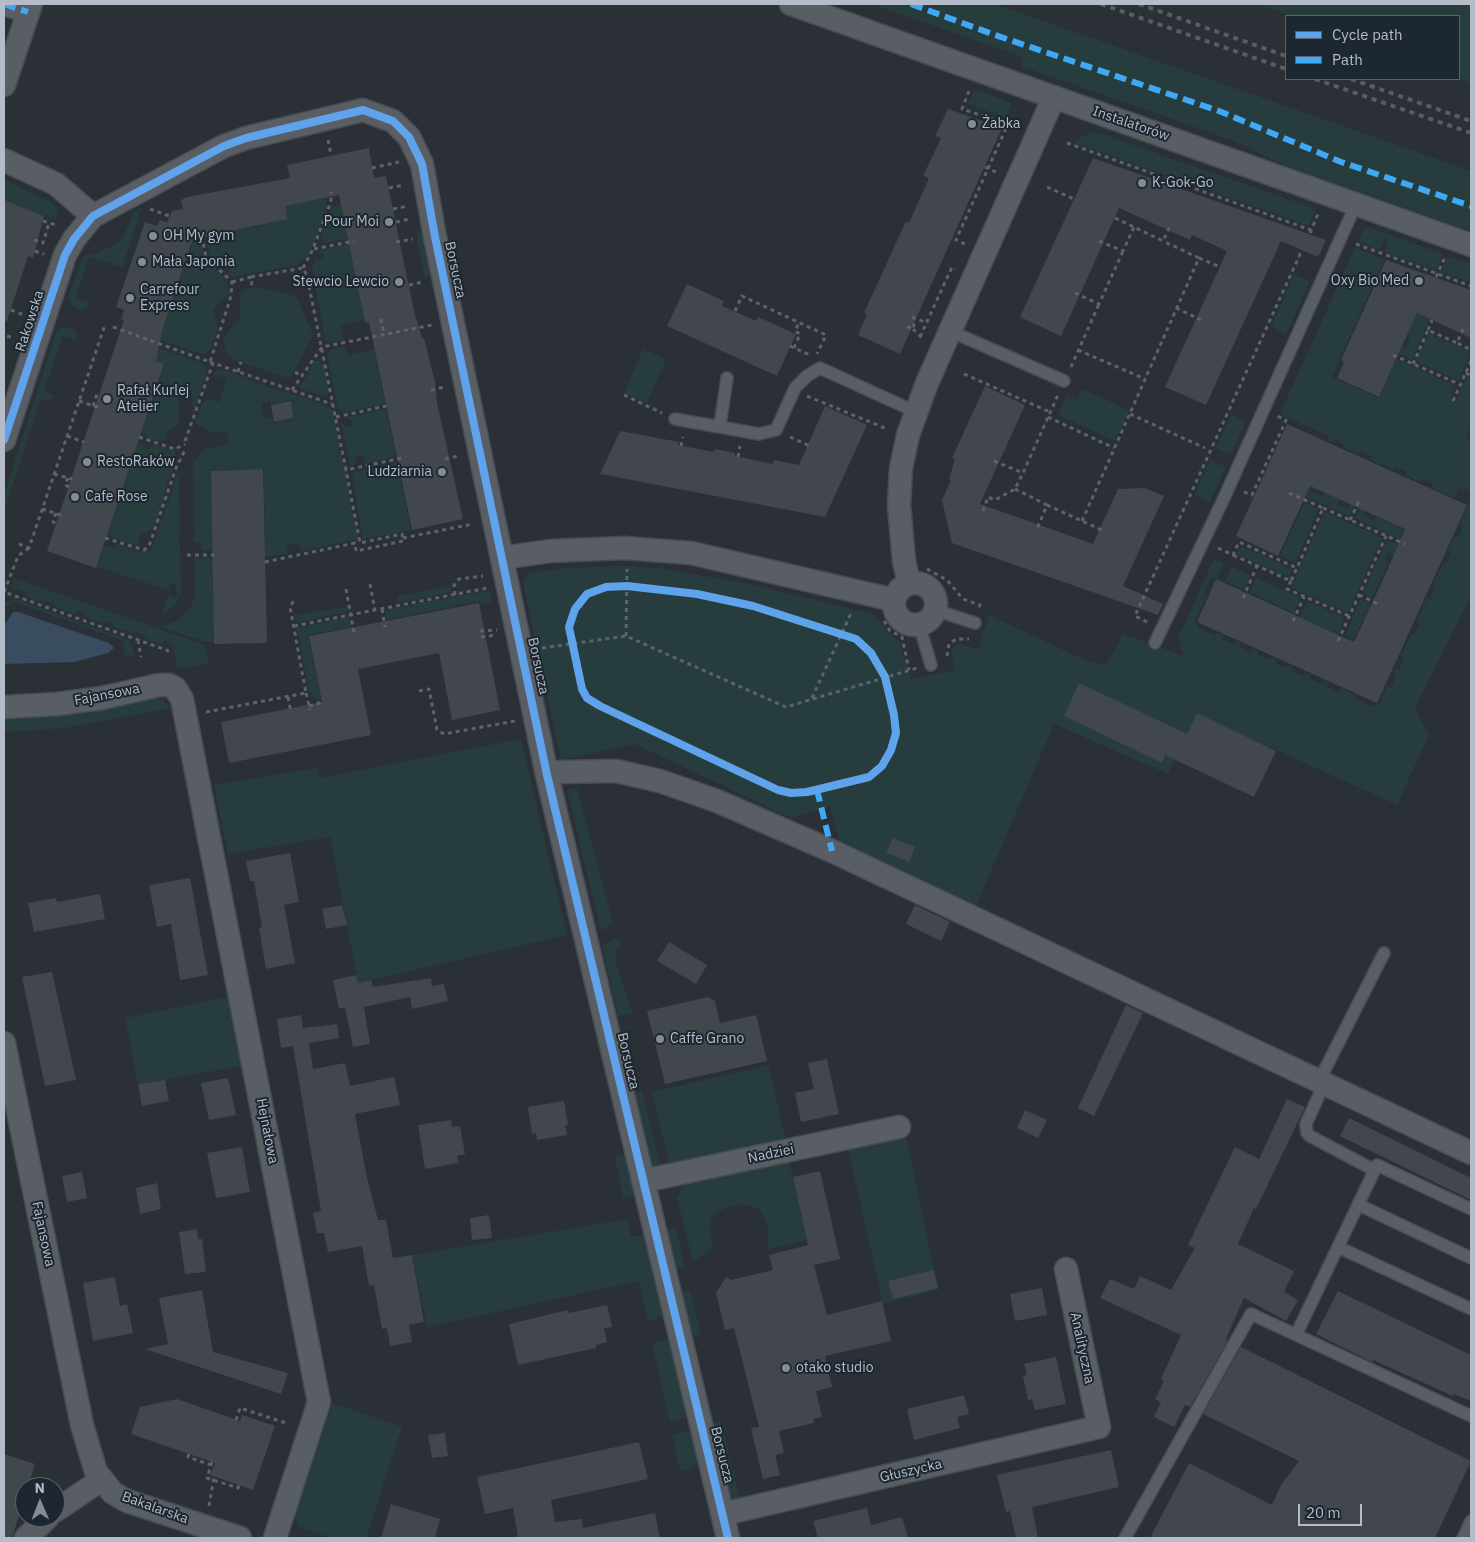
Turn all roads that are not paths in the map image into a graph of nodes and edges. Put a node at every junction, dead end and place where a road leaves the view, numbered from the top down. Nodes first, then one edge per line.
1 (4, 4) edge
2 (791, 4) edge
3 (30, 8) edge
4 (4, 85) edge
5 (1054, 97) junction
6 (4, 160) edge
7 (1356, 204) junction
8 (93, 216) junction
9 (1471, 245) edge
10 (950, 331) junction
11 (727, 378) dead end
12 (1064, 381) road end
13 (916, 412) junction
14 (675, 418) road end
15 (720, 425) junction
16 (4, 440) edge
17 (496, 566) junction
18 (909, 583) junction
19 (888, 608) junction
20 (927, 617) junction
21 (975, 623) road end
22 (1155, 643) dead end
23 (931, 665) road end
24 (4, 707) edge
25 (194, 716) joint
26 (547, 775) junction
27 (1384, 953) dead end
28 (4, 1043) edge
29 (1322, 1082) junction
30 (899, 1127) dead end
31 (1471, 1153) edge
32 (1376, 1167) junction
33 (643, 1181) junction
34 (1358, 1205) junction
35 (1471, 1209) edge
36 (1338, 1247) junction
37 (1471, 1258) edge
38 (1066, 1269) dead end
39 (1471, 1309) edge
40 (1296, 1335) junction
41 (1471, 1416) edge
42 (82, 1426) joint
43 (1099, 1427) joint
44 (101, 1480) junction
45 (65, 1505) edge
46 (723, 1514) junction
47 (1471, 1521) edge
48 (38, 1527) edge
49 (26, 1538) edge
50 (240, 1538) edge
51 (264, 1538) edge
52 (274, 1538) edge
53 (728, 1538) edge
54 (1125, 1538) edge
55 (1463, 1538) edge

1 - 3 street
2 - 5 street, Instalatorów
3 - 4 street
5 - 7 street, Instalatorów
5 - 10 street
6 - 8 street
7 - 9 street, Instalatorów
7 - 22 lane
8 - 16 street, Rakowska
8 - 17 street, Borsucza
10 - 12 lane
10 - 13 street
11 - 15 lane
13 - 15 lane
13 - 18 street
14 - 15 lane
17 - 19 street
17 - 26 street, Borsucza
18 - 19 street
18 - 20 street
19 - 20 street
20 - 21 lane
20 - 23 lane
24 - 25 street, Fajansowa
25 - 52 street, Hejnałowa
26 - 29 street
26 - 33 street, Borsucza
27 - 29 lane
28 - 42 street, Fajansowa
29 - 31 street
29 - 32 lane
30 - 33 street, Nadziei
32 - 34 lane
32 - 35 lane
33 - 46 street, Borsucza
34 - 36 lane
34 - 37 lane
36 - 39 lane
36 - 40 lane
38 - 43 street, Analityczna
40 - 41 lane
40 - 54 lane
42 - 44 street, Bakalarska
43 - 46 street, Głuszycka
44 - 45 street
44 - 50 street, Bakalarska
46 - 53 street, Borsucza
47 - 55 lane
48 - 49 street
51 - 52 street

